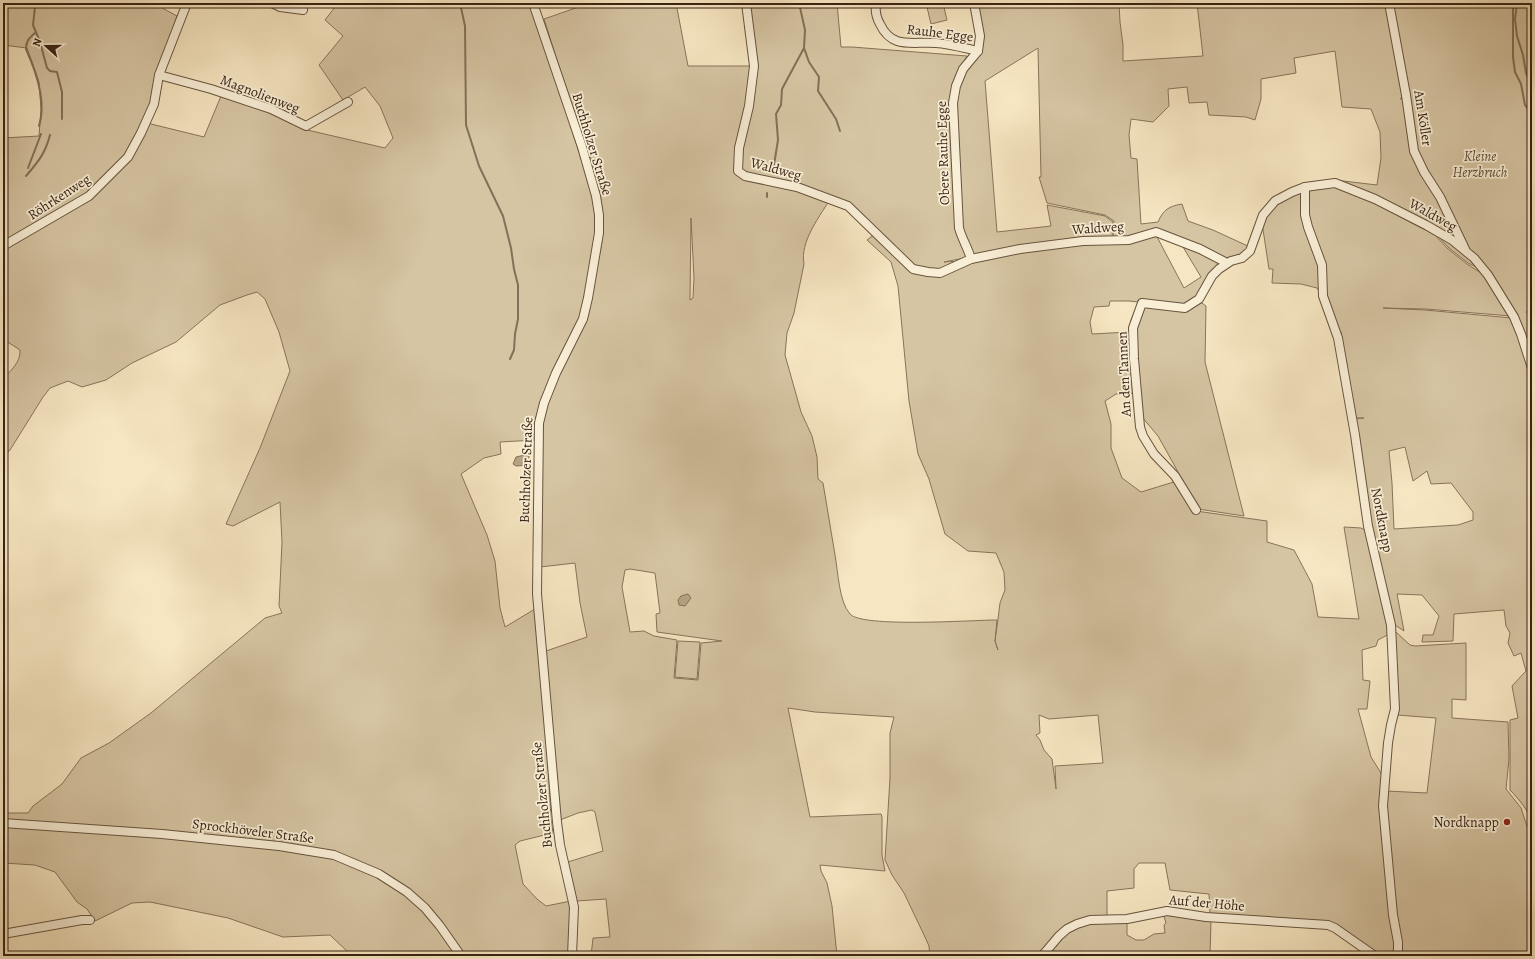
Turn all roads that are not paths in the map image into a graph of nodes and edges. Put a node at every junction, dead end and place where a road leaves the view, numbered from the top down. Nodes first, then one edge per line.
1 (187, 3) edge
2 (273, 3) edge
3 (533, 3) edge
4 (746, 3) edge
5 (876, 3) edge
6 (974, 3) edge
7 (1389, 3) edge
8 (291, 6) edge
9 (303, 10) dead end
10 (978, 50) junction
11 (159, 75) junction
12 (348, 102) dead end
13 (1305, 187) junction
14 (3, 246) edge
15 (1465, 250) junction
16 (971, 259) junction
17 (1227, 263) junction
18 (1532, 368) edge
19 (1196, 510) dead end
20 (3, 823) edge
21 (90, 920) dead end
22 (3, 934) edge
23 (461, 956) edge
24 (572, 956) edge
25 (1042, 956) edge
26 (1375, 956) edge
27 (1395, 956) edge

1 - 11 street, Röhrkenweg
2 - 8 street
3 - 24 street, Buchholzer Straße
4 - 16 street, Waldweg
5 - 10 street, Rauhe Egge
6 - 10 street
7 - 15 street, Am Köller
8 - 9 street
10 - 16 street, Obere Rauhe Egge
11 - 12 street, Magnolienweg
11 - 14 street, Röhrkenweg
13 - 15 street, Waldweg
13 - 17 street, Waldweg
13 - 27 street, Nordknapp
15 - 18 street, Waldweg
16 - 17 street, Waldweg
17 - 19 street, An den Tannen
20 - 23 street, Sprockhöveler Straße
21 - 22 street
25 - 26 street, Auf der Höhe

